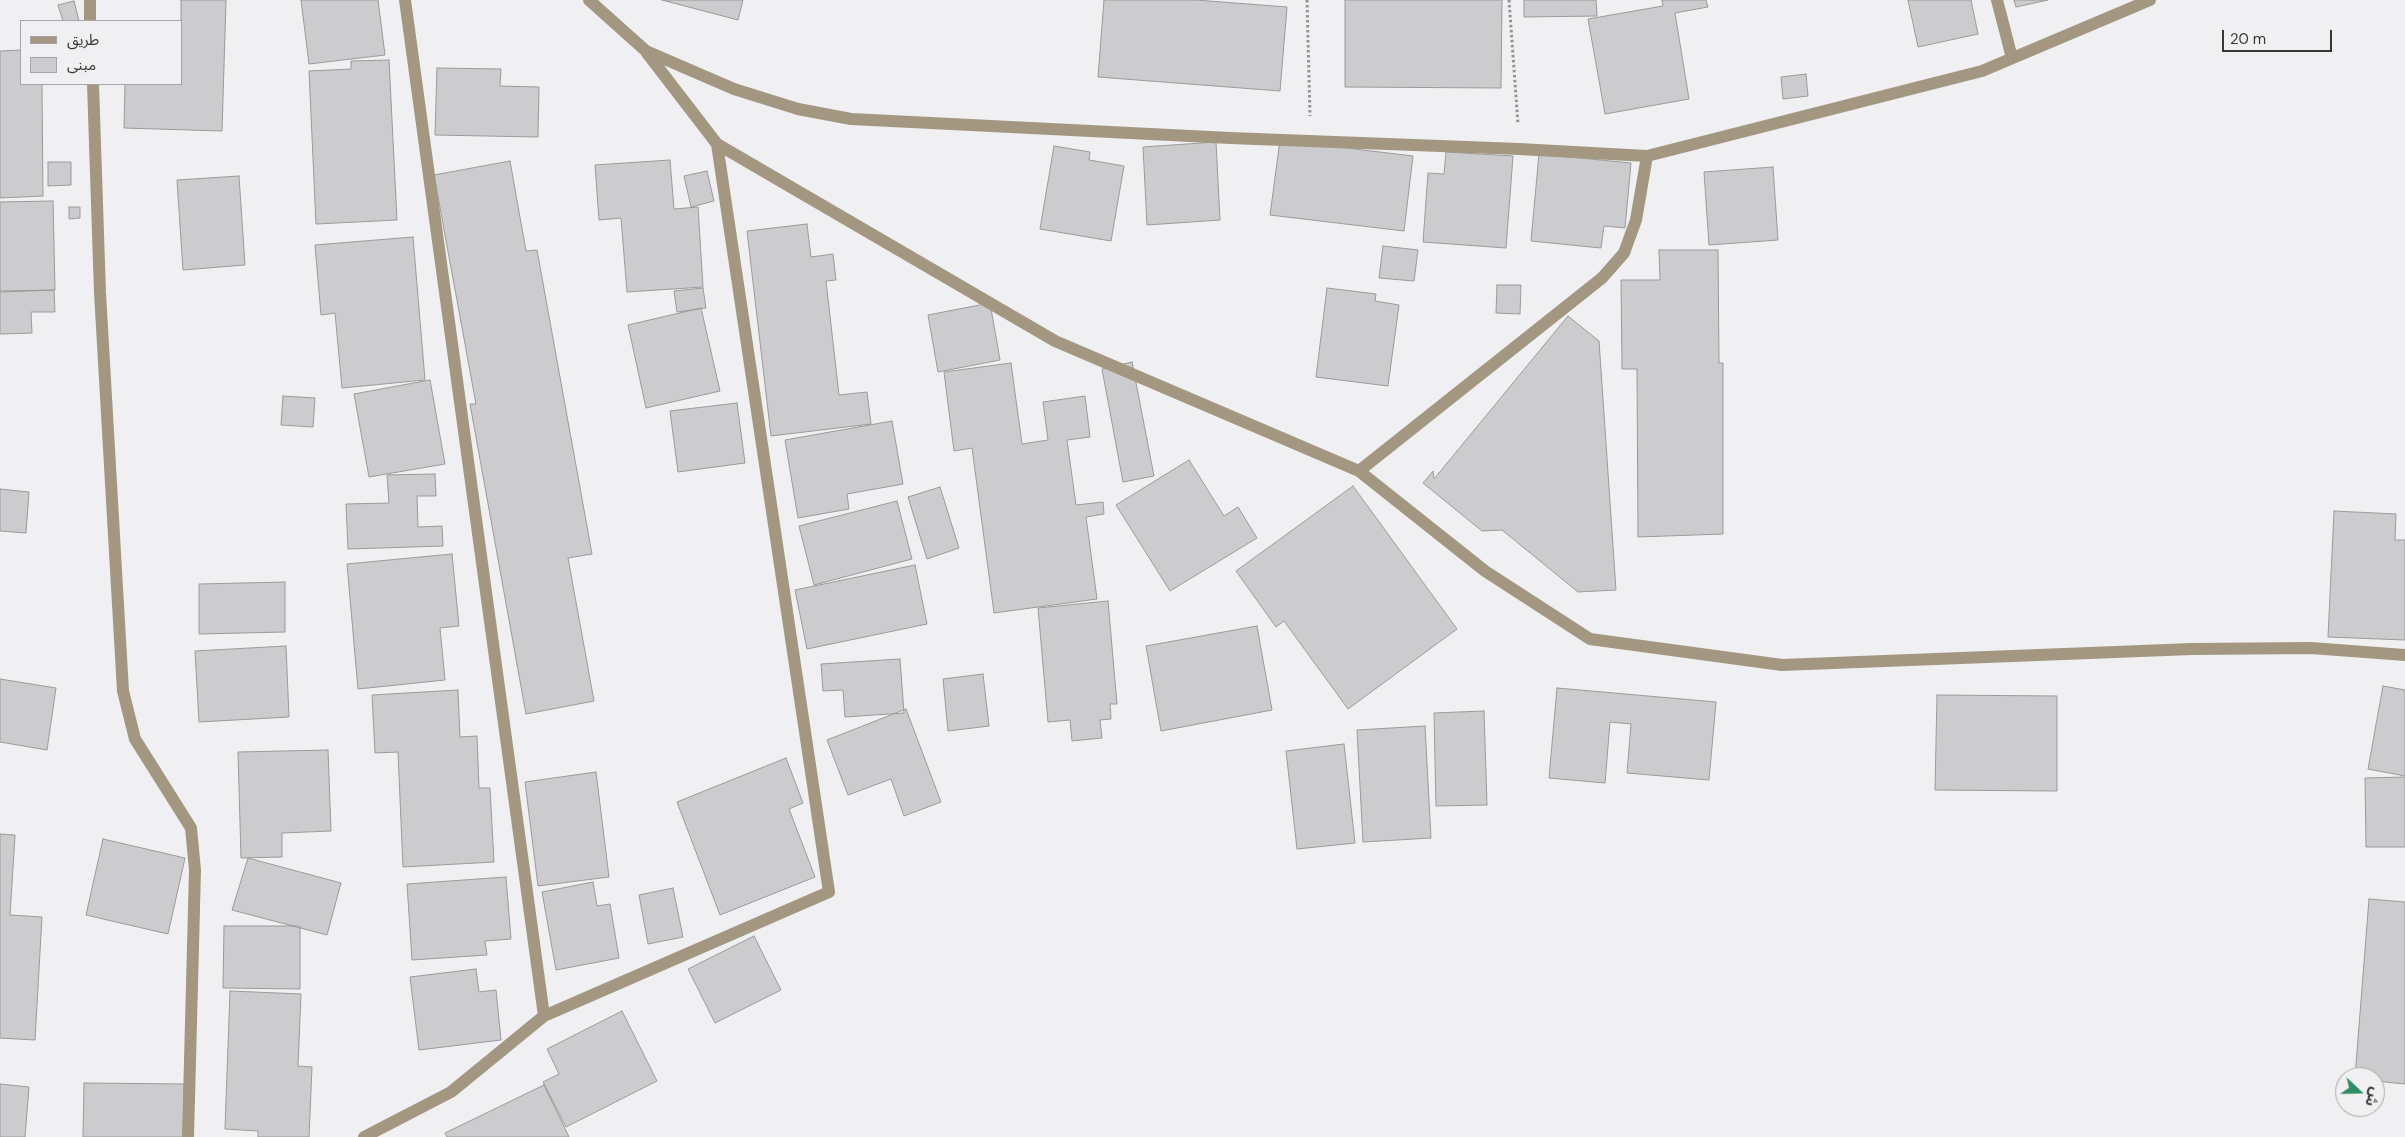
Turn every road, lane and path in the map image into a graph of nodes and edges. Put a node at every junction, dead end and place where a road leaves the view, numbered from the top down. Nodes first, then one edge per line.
1 (90, 0) edge
2 (405, 0) edge
3 (589, 0) edge
4 (1307, 0) edge
5 (1509, 0) edge
6 (1997, 0) edge
7 (2150, 0) edge
8 (90, 20) edge
9 (646, 51) junction
10 (2012, 58) junction
11 (93, 85) edge
12 (1311, 142) junction
13 (717, 144) junction
14 (1520, 149) junction
15 (1647, 156) junction
16 (1359, 471) junction
17 (2405, 655) edge
18 (544, 1016) junction
19 (188, 1137) edge
20 (364, 1137) edge

1 - 8 street
2 - 18 street
3 - 9 street
4 - 12 path
5 - 14 path
6 - 10 street
7 - 10 street
9 - 12 street
9 - 13 street
10 - 15 street
11 - 19 street
12 - 14 street
13 - 16 street
13 - 18 street
14 - 15 street
15 - 16 street
16 - 17 street
18 - 20 street

